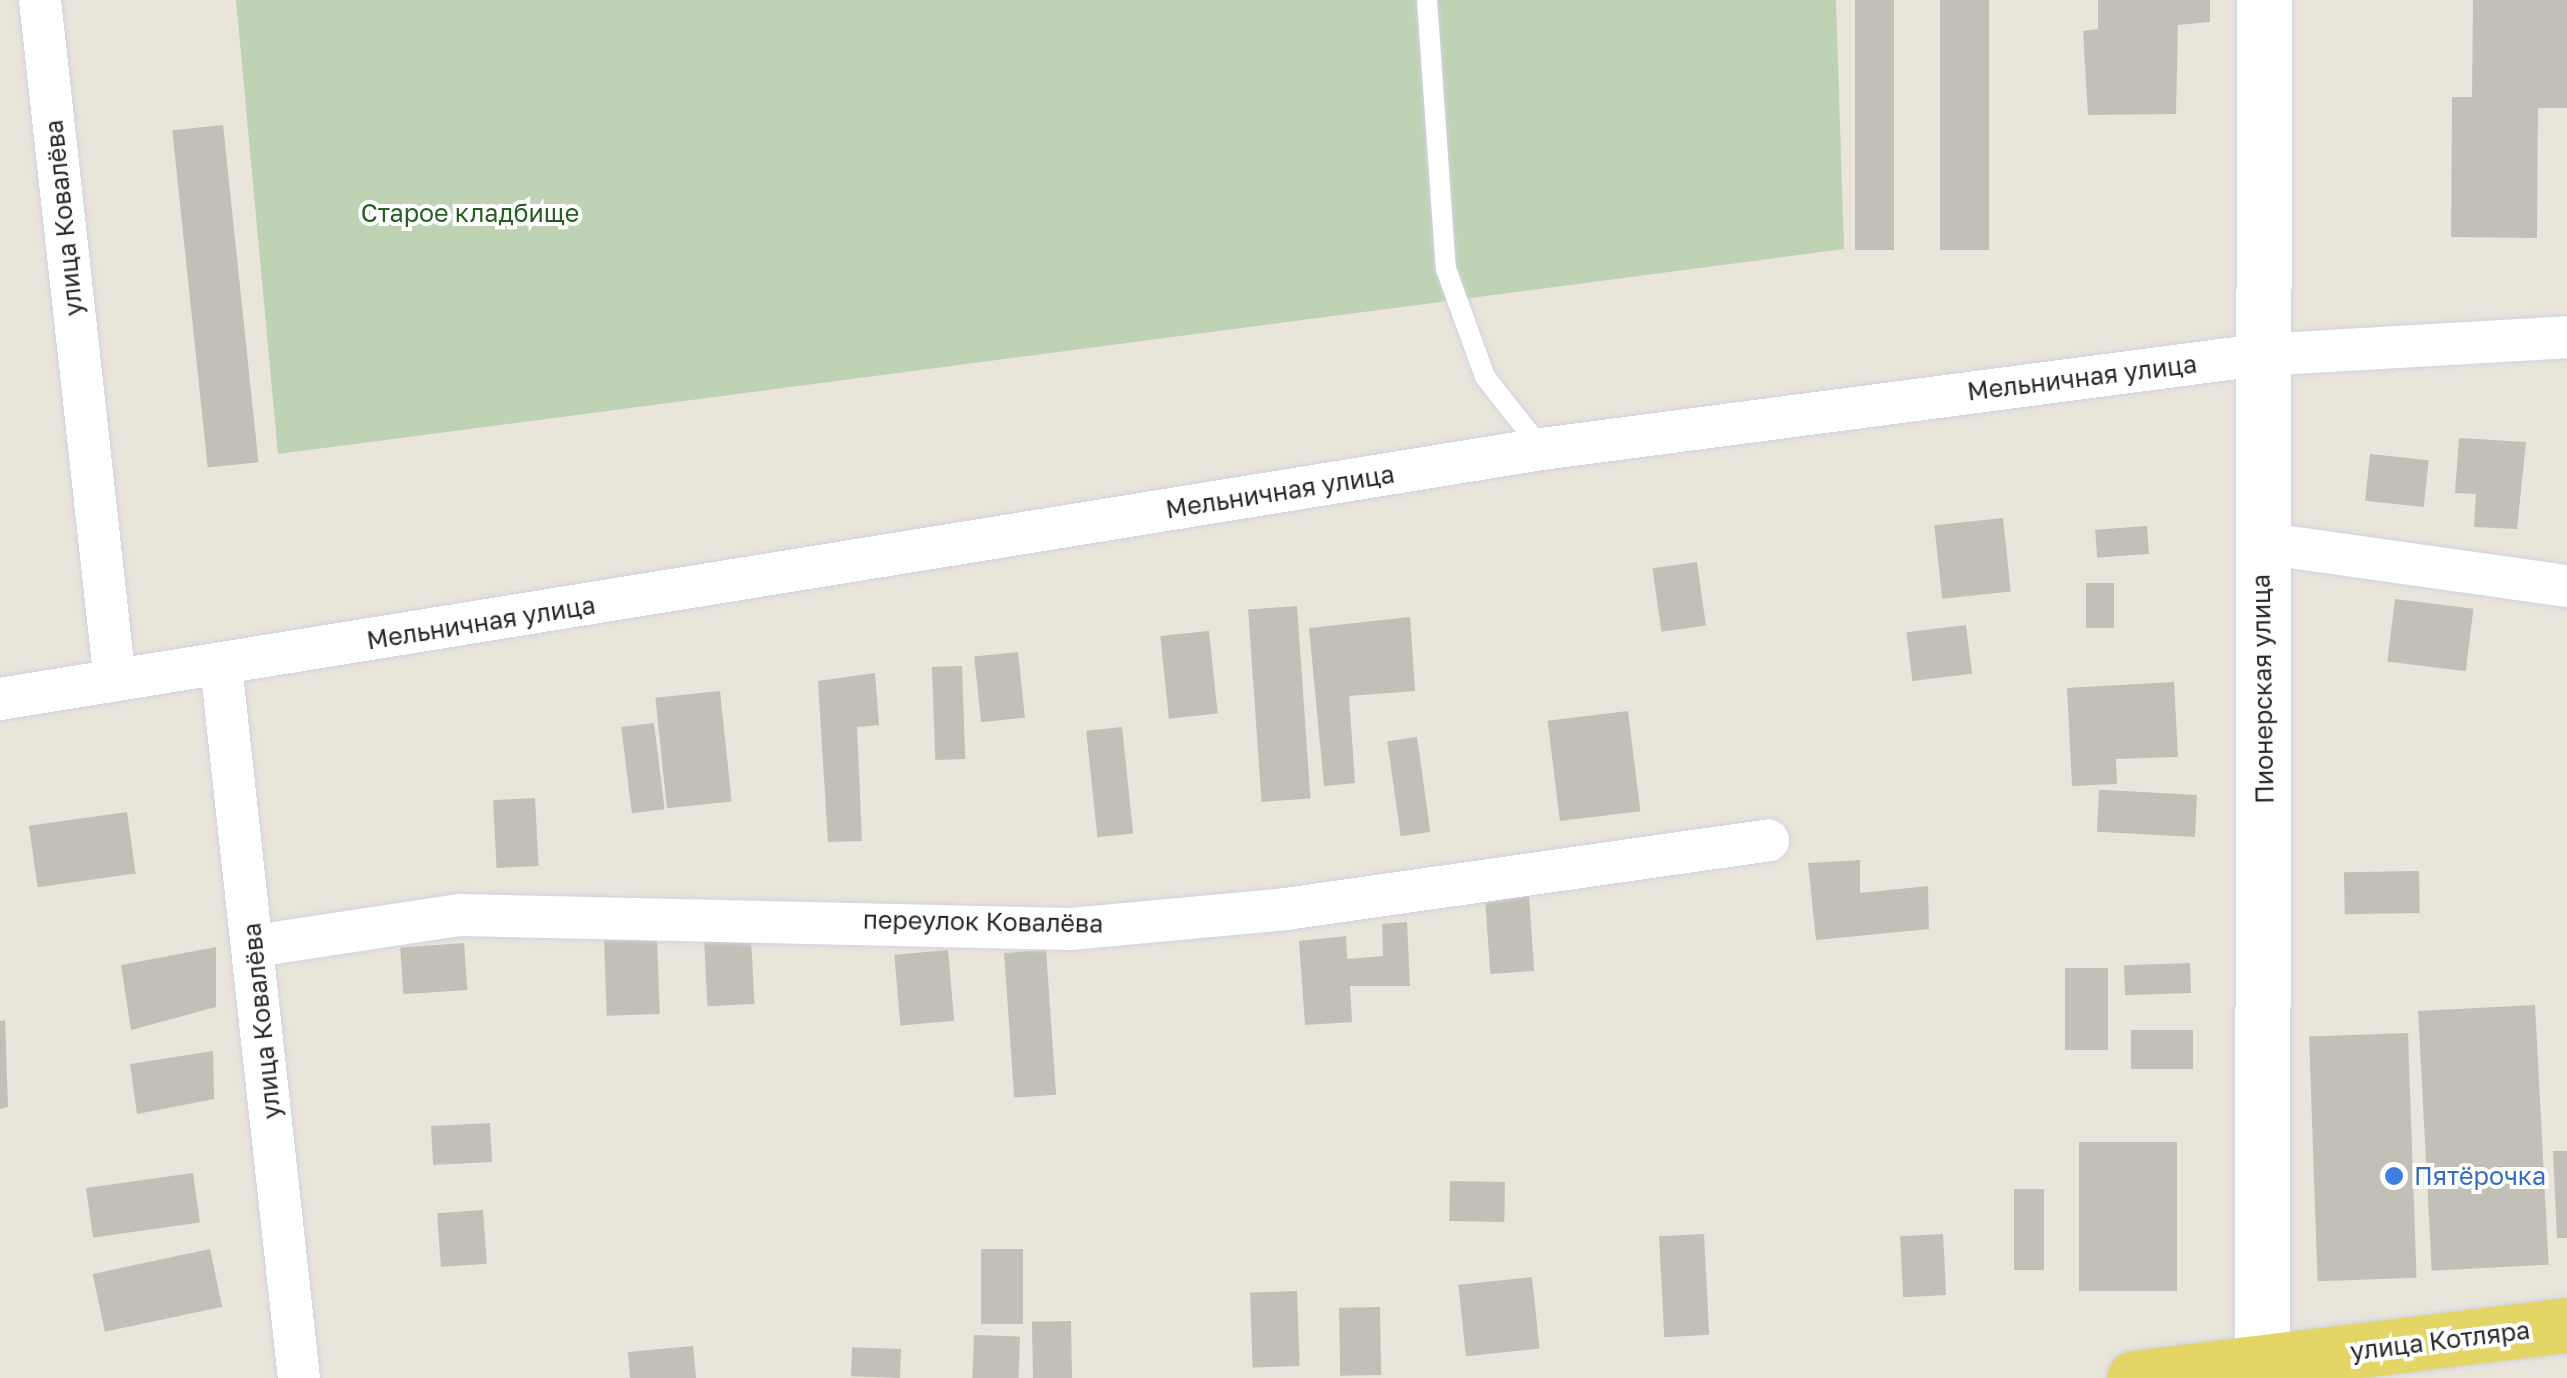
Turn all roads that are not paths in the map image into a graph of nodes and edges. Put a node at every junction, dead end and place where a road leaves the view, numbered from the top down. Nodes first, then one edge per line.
1 (40, 0) edge
2 (1427, 0) edge
3 (2264, 0) edge
4 (2567, 337) edge
5 (2258, 355) junction
6 (1542, 449) junction
7 (2262, 544) junction
8 (2567, 586) edge
9 (221, 665) junction
10 (114, 674) junction
11 (0, 699) edge
12 (1768, 840) dead end
13 (254, 946) junction
14 (2567, 1326) edge
15 (2262, 1370) edge
16 (299, 1378) edge
17 (2134, 1378) edge

1 - 10 street, улица Ковалёва
2 - 6 lane
3 - 5 street, Пионерская улица
4 - 5 street, Мельничная улица
5 - 6 street, Мельничная улица
5 - 7 street, Пионерская улица
6 - 9 street, Мельничная улица
7 - 8 street
7 - 15 street, Пионерская улица
9 - 10 street, Мельничная улица
9 - 13 street, улица Ковалёва
10 - 11 street, Мельничная улица
12 - 13 street, переулок Ковалёва
13 - 16 street, улица Ковалёва
14 - 15 main road, улица Котляра
15 - 17 main road, улица Котляра

